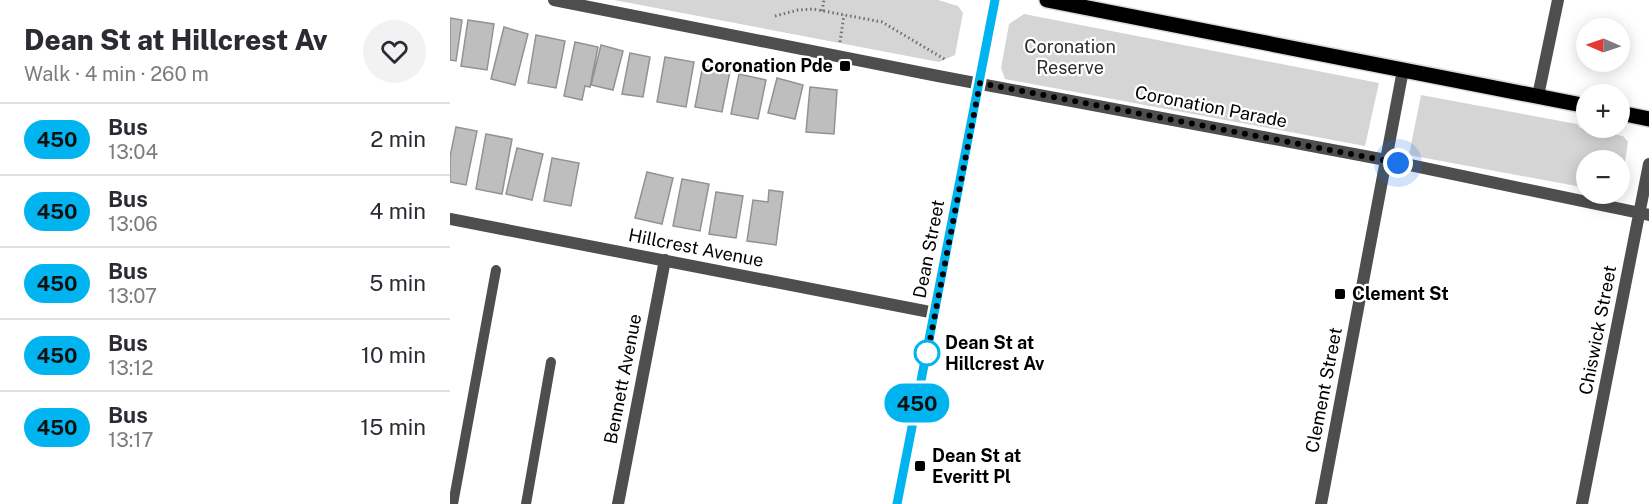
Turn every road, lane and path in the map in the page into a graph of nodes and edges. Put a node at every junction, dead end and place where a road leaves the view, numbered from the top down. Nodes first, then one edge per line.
1 (554, 0) edge
2 (824, 0) edge
3 (995, 0) edge
4 (1047, 0) edge
5 (1558, 0) edge
6 (822, 11) junction
7 (844, 15) junction
8 (775, 16) dead end
9 (838, 56) junction
10 (950, 62) dead end
11 (1403, 70) junction
12 (980, 83) junction
13 (1538, 96) junction
14 (1576, 104) edge
15 (1630, 115) edge
16 (1649, 119) edge
17 (1386, 160) junction
18 (1649, 164) edge
19 (1644, 214) edge
20 (450, 219) edge
21 (665, 260) junction
22 (496, 270) dead end
23 (935, 313) junction
24 (551, 362) dead end
25 (453, 504) edge
26 (526, 504) edge
27 (618, 504) edge
28 (897, 504) edge
29 (1321, 504) edge
30 (1582, 504) edge

1 - 9 street, Coronation Parade
2 - 6 path
3 - 12 street, Dean Street
4 - 11 main road
5 - 13 street
6 - 7 path
6 - 8 path
7 - 9 path
7 - 10 path
9 - 12 street, Coronation Parade
11 - 13 main road
11 - 17 street, Clement Street
12 - 17 street, Coronation Parade
12 - 23 street, Dean Street
13 - 14 main road
15 - 16 main road
17 - 19 street, Coronation Parade
17 - 29 street, Clement Street
18 - 19 street, Chiswick Street
19 - 30 street, Chiswick Street
20 - 21 street, Hillcrest Avenue
21 - 23 street, Hillcrest Avenue
21 - 27 street, Bennett Avenue
22 - 25 lane
23 - 28 street, Dean Street
24 - 26 lane

